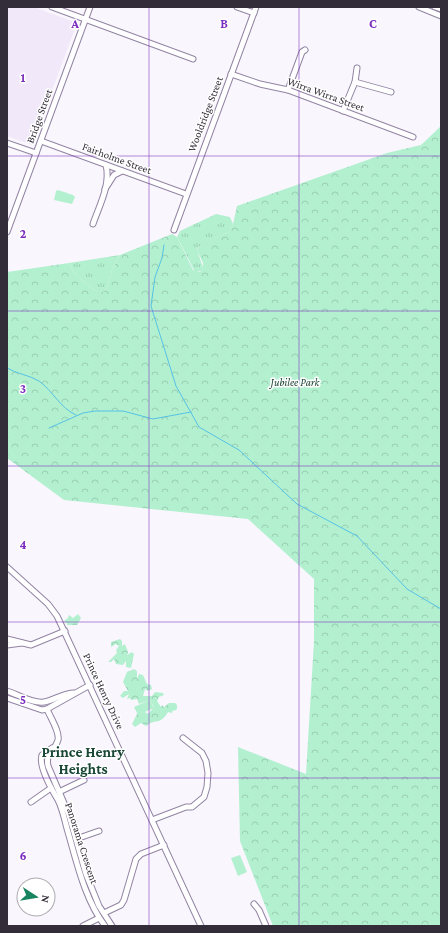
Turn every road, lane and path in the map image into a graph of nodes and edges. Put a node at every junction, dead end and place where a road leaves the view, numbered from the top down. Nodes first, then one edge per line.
1 (52, 7) edge
2 (90, 7) edge
3 (237, 7) edge
4 (256, 7) edge
5 (419, 7) edge
6 (435, 7) edge
7 (441, 9) edge
8 (254, 13) junction
9 (441, 16) edge
10 (85, 19) junction
11 (305, 50) dead end
12 (193, 59) dead end
13 (357, 68) dead end
14 (231, 74) junction
15 (354, 82) junction
16 (288, 90) junction
17 (391, 92) dead end
18 (343, 111) junction
19 (413, 137) dead end
20 (41, 141) junction
21 (7, 143) edge
22 (36, 153) junction
23 (106, 165) junction
24 (122, 171) junction
25 (106, 189) junction
26 (186, 194) junction
27 (93, 224) dead end
28 (174, 230) dead end
29 (7, 232) edge
30 (7, 567) edge
31 (65, 631) junction
32 (7, 639) edge
33 (22, 643) junction
34 (7, 645) edge
35 (90, 685) junction
36 (7, 691) edge
37 (74, 694) junction
38 (7, 698) edge
39 (47, 709) junction
40 (183, 738) dead end
41 (53, 748) junction
42 (84, 780) dead end
43 (51, 788) junction
44 (60, 791) junction
45 (31, 802) dead end
46 (152, 820) junction
47 (99, 831) dead end
48 (76, 840) junction
49 (164, 845) junction
50 (254, 904) dead end
51 (104, 913) junction
52 (99, 918) junction
53 (83, 926) edge
54 (105, 926) edge
55 (112, 926) edge
56 (201, 926) edge
57 (266, 926) edge

1 - 10 street
2 - 10 street, Bridge Street
3 - 8 street
4 - 8 street, Wooldridge Street
5 - 9 street
6 - 7 street
8 - 14 street, Wooldridge Street
10 - 12 street
10 - 20 street, Bridge Street
11 - 16 street
13 - 15 street
14 - 16 street, Wirra Wirra Street
14 - 26 street, Wooldridge Street
15 - 17 street
15 - 18 street
16 - 18 street, Wirra Wirra Street
18 - 19 street, Wirra Wirra Street
20 - 22 street, Bridge Street
20 - 23 street, Fairholme Street
21 - 22 street
22 - 29 street, Bridge Street
23 - 24 street, Fairholme Street
23 - 25 street
24 - 25 street
24 - 26 street, Fairholme Street
25 - 27 street
26 - 28 street, Wooldridge Street
30 - 31 street, Prince Henry Drive
31 - 33 street
31 - 35 street, Prince Henry Drive
32 - 33 street
33 - 34 street
35 - 37 street
35 - 46 street, Prince Henry Drive
36 - 37 street
37 - 39 street
38 - 39 street
39 - 41 street, Panorama Crescent
40 - 46 street
41 - 43 street, Panorama Crescent
41 - 44 street, Panorama Crescent
42 - 44 street
43 - 45 street
43 - 52 street, Panorama Crescent
44 - 48 street, Panorama Crescent
46 - 49 street, Prince Henry Drive
47 - 48 street
48 - 51 street, Panorama Crescent
49 - 51 street
49 - 56 street, Prince Henry Drive
50 - 57 street
51 - 55 street, Panorama Crescent
52 - 53 street
52 - 54 street, Panorama Crescent

